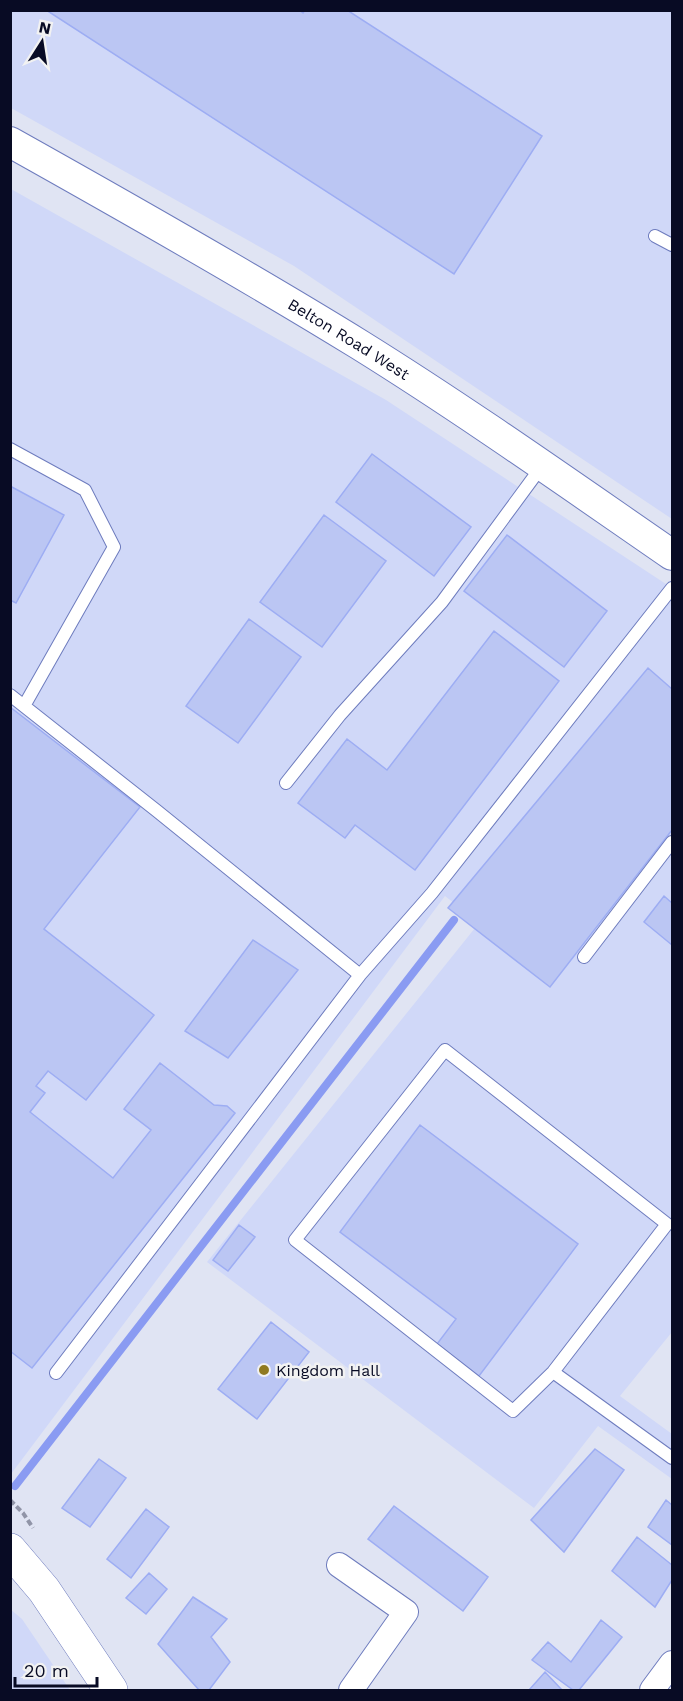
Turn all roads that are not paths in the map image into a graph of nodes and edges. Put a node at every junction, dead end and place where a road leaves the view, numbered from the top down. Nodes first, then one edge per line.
1 (10, 142) edge
2 (655, 236) dead end
3 (672, 245) edge
4 (10, 449) edge
5 (542, 466) junction
6 (672, 555) edge
7 (672, 588) edge
8 (10, 695) edge
9 (24, 706) junction
10 (286, 783) dead end
11 (672, 842) edge
12 (584, 957) dead end
13 (360, 975) junction
14 (670, 1224) edge
15 (553, 1371) junction
16 (56, 1373) dead end
17 (672, 1458) edge
18 (10, 1550) edge
19 (339, 1565) dead end
20 (672, 1663) edge
21 (362, 1687) edge
22 (111, 1690) edge
23 (652, 1690) edge

1 - 5 street, Belton Road West
2 - 3 lane
4 - 9 lane
5 - 6 street, Belton Road West
5 - 10 lane
7 - 13 lane
8 - 9 lane
9 - 13 lane
11 - 12 lane
13 - 16 lane
14 - 15 lane
14 - 15 lane
15 - 17 lane
18 - 22 highway
19 - 21 street
20 - 23 street

